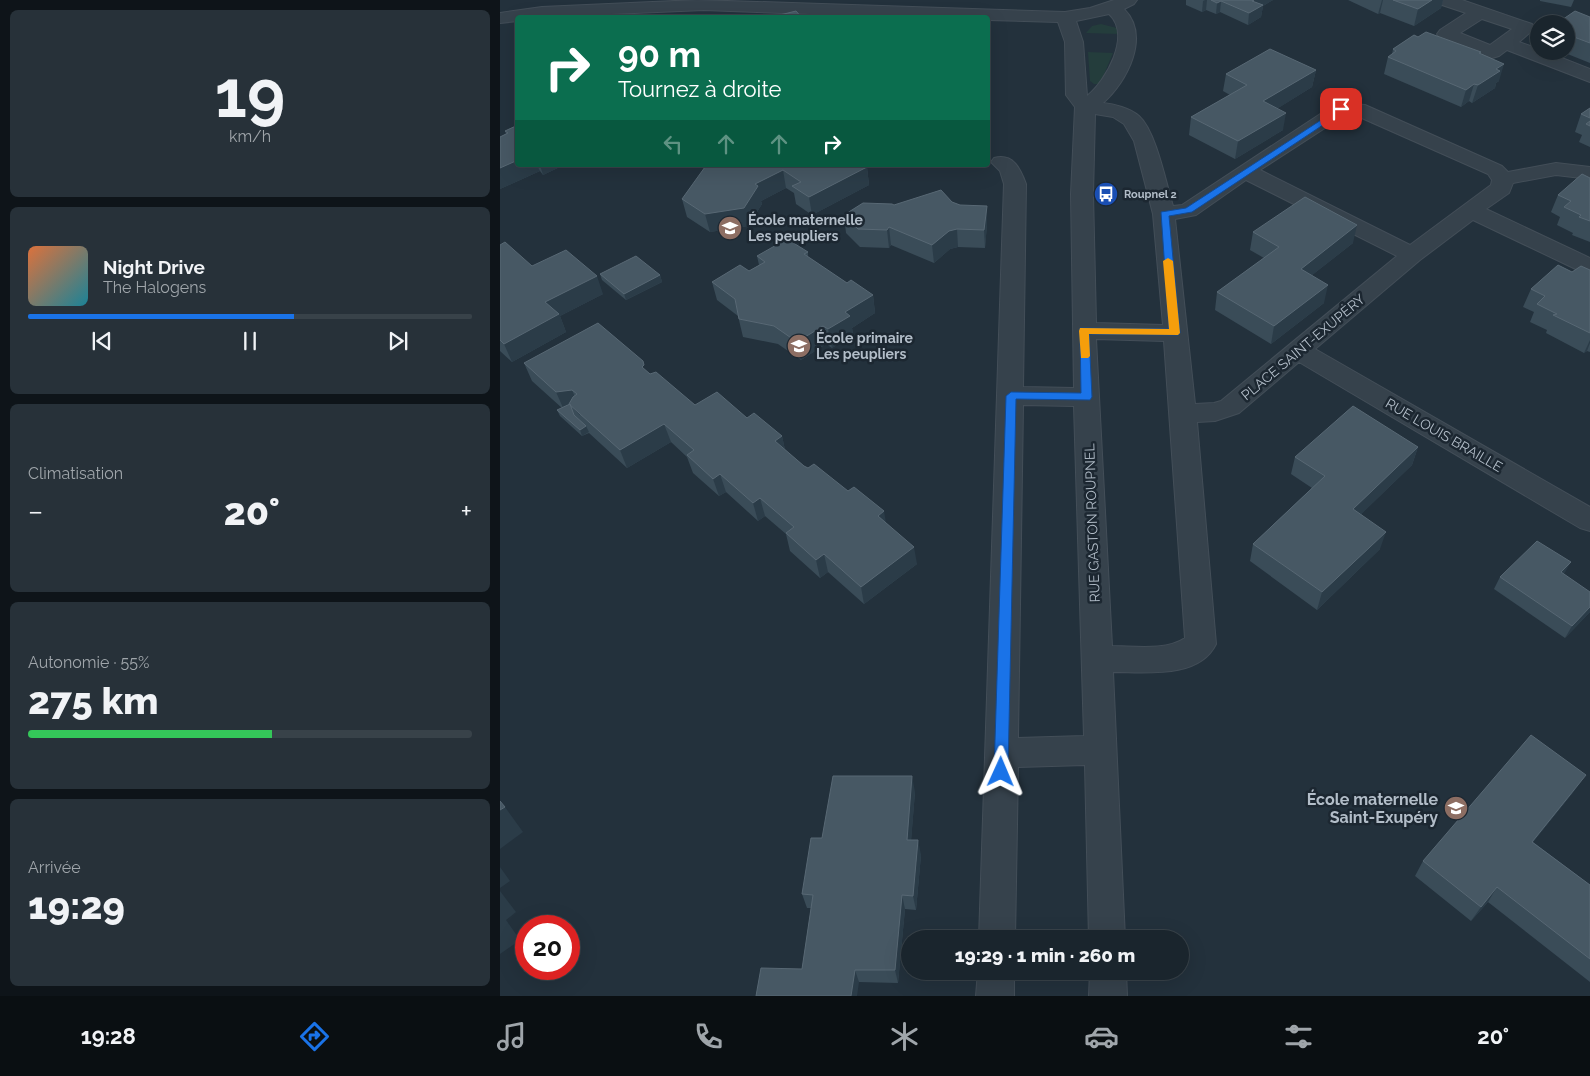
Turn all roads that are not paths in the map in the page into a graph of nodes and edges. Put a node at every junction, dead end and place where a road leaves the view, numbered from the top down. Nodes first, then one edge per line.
1 (1445, 0) edge
2 (1120, 4) edge
3 (545, 6) edge
4 (1042, 8) edge
5 (1481, 11) junction
6 (1065, 17) junction
7 (500, 18) edge
8 (1506, 43) junction
9 (1590, 76) edge
10 (1084, 107) junction
11 (1001, 162) dead end
12 (1245, 171) junction
13 (1590, 173) edge
14 (1503, 179) junction
15 (1472, 211) junction
16 (1164, 214) junction
17 (1412, 255) junction
18 (1590, 266) edge
19 (1084, 331) junction
20 (1174, 333) junction
21 (1299, 351) junction
22 (1011, 396) junction
23 (1086, 397) junction
24 (1183, 413) junction
25 (1590, 520) edge
26 (1098, 659) junction
27 (1101, 750) junction
28 (1002, 753) junction
29 (997, 930) edge
30 (1107, 930) edge
31 (996, 980) edge
32 (1108, 980) edge
33 (995, 996) edge
34 (1108, 996) edge

1 - 5 street
2 - 6 street
2 - 10 street
3 - 4 street
3 - 7 street
4 - 6 street
5 - 8 street
5 - 8 street
6 - 10 street, RUE GASTON ROUPNEL
8 - 9 street
10 - 16 street
10 - 19 street, RUE GASTON ROUPNEL
11 - 22 street
12 - 14 street
12 - 16 street
12 - 17 street
13 - 14 street
14 - 15 street, PLACE SAINT-EXUPÉRY
15 - 17 street, PLACE SAINT-EXUPÉRY
15 - 18 street
16 - 20 street
17 - 21 street, PLACE SAINT-EXUPÉRY
19 - 20 street
19 - 23 street, RUE GASTON ROUPNEL
20 - 24 street
21 - 24 street, PLACE SAINT-EXUPÉRY
21 - 25 street, RUE LOUIS BRAILLE
22 - 23 street
22 - 28 street
23 - 26 street, RUE GASTON ROUPNEL
24 - 26 street
26 - 27 street, RUE GASTON ROUPNEL
27 - 28 street
27 - 30 street, RUE GASTON ROUPNEL
28 - 29 street
31 - 33 street
32 - 34 street

